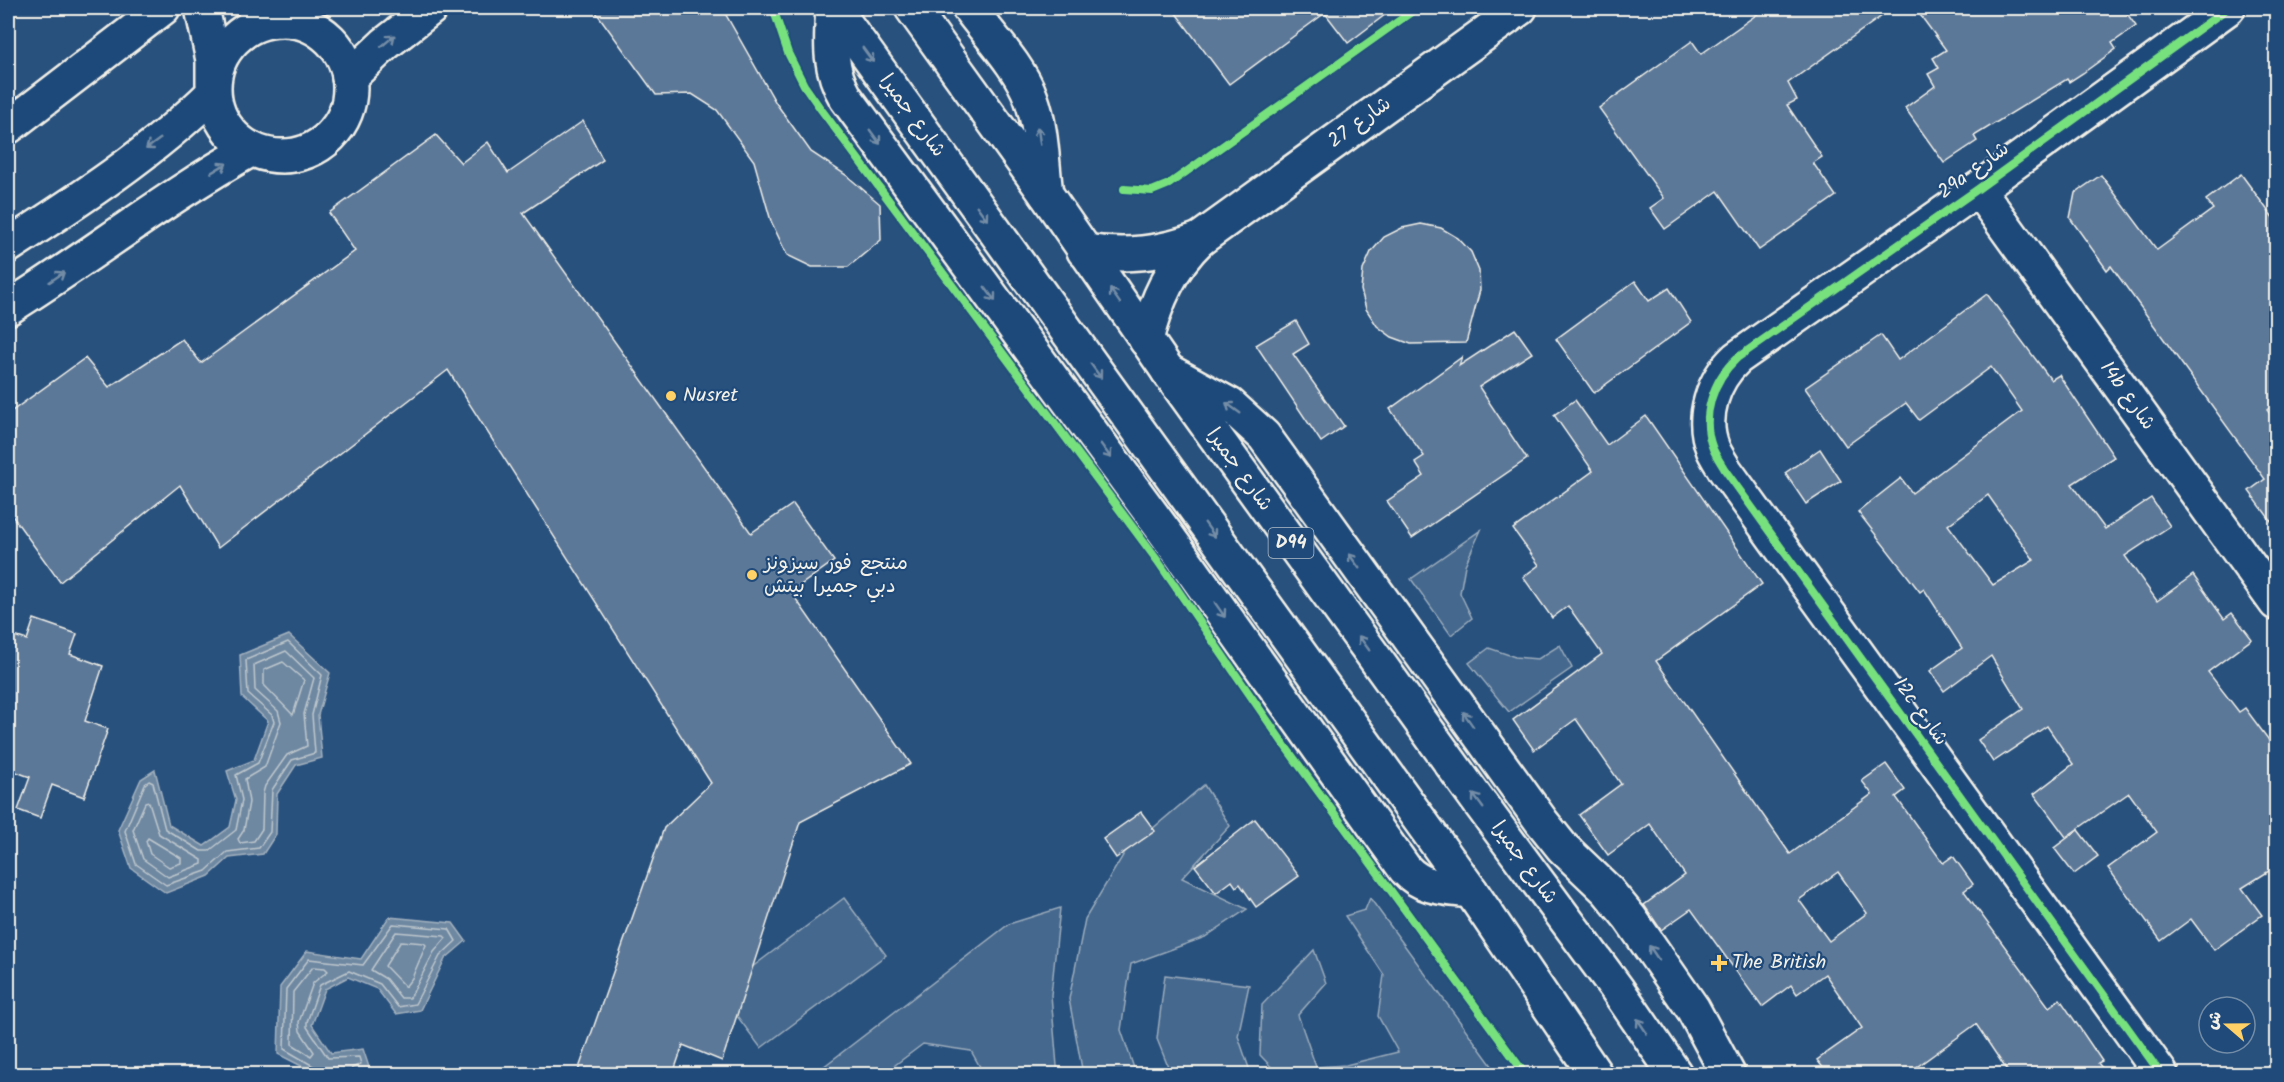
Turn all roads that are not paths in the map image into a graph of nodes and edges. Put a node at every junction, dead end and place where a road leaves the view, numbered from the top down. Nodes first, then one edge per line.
1 (163, 8) edge
2 (202, 8) edge
3 (335, 8) edge
4 (431, 8) edge
5 (834, 8) edge
6 (912, 8) edge
7 (969, 8) edge
8 (1520, 8) edge
9 (2228, 8) edge
10 (278, 16) edge
11 (349, 78) junction
12 (213, 88) junction
13 (8, 127) edge
14 (252, 149) junction
15 (1978, 189) junction
16 (1046, 194) junction
17 (1200, 238) junction
18 (8, 246) edge
19 (1084, 251) junction
20 (8, 308) edge
21 (1146, 340) junction
22 (1737, 358) joint
23 (1168, 371) junction
24 (2277, 603) edge
25 (1471, 891) junction
26 (1595, 1074) edge
27 (1675, 1074) edge
28 (1728, 1074) edge
29 (2161, 1074) edge

1 - 13 street
2 - 12 street
3 - 10 street
11 -> 4 street
5 -> 25 street, شارع جميرا
5 -> 25 street
6 - 16 street, شارع جميرا / D94
16 -> 7 street
8 - 17 street, شارع 27
9 - 15 street, 29a شارع
10 - 11 street
10 - 12 street
11 - 14 street
12 - 14 street
12 -> 18 street
20 -> 14 street
15 - 22 street, 29a شارع
15 - 24 street, 14b شارع
16 - 19 street, شارع جميرا / D94
17 - 19 street, شارع 27
17 - 21 street, شارع 27
21 -> 19 street, شارع جميرا / D94
21 - 23 street, شارع جميرا / D94
22 - 29 street, 12c شارع
27 -> 23 street, شارع جميرا / D94
28 -> 23 street
25 - 26 street, شارع جميرا

